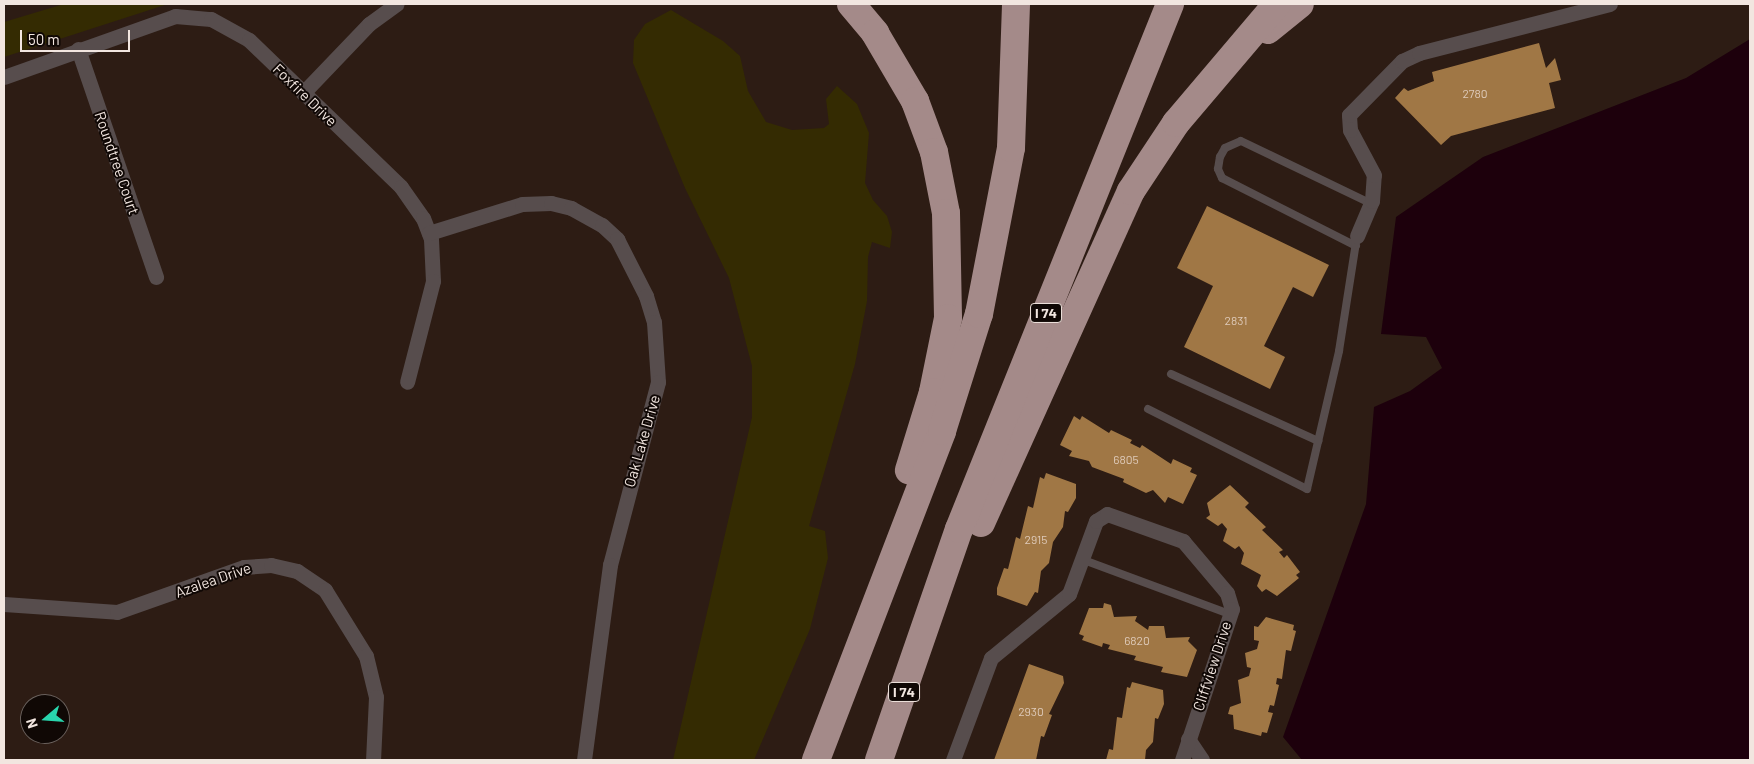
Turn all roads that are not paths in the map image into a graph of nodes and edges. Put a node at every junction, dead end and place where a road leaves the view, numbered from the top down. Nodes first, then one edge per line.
1 (398, 4) edge
2 (852, 4) edge
3 (1016, 4) edge
4 (1170, 4) edge
5 (1276, 4) edge
6 (1300, 4) edge
7 (1610, 4) edge
8 (78, 49) junction
9 (4, 77) edge
10 (303, 93) junction
11 (1193, 102) junction
12 (1370, 204) junction
13 (429, 233) junction
14 (1356, 241) junction
15 (156, 278) dead end
16 (1171, 374) dead end
17 (406, 382) dead end
18 (1148, 409) dead end
19 (1318, 441) junction
20 (1081, 559) junction
21 (4, 604) edge
22 (1230, 614) junction
23 (929, 625) junction
24 (844, 680) junction
25 (1188, 739) junction
26 (373, 760) edge
27 (584, 760) edge
28 (816, 760) edge
29 (879, 760) edge
30 (953, 760) edge
31 (1182, 760) edge
32 (1202, 760) edge

1 - 10 street
2 - 24 highway
3 - 24 highway
4 - 23 highway, I 74
5 - 11 highway
6 - 11 highway
7 - 12 street
8 - 9 street, Foxfire Drive
8 - 10 street, Foxfire Drive
8 - 15 street, Roundtree Court
10 - 13 street, Foxfire Drive
11 - 23 highway
12 - 14 street
12 - 14 lane
13 - 17 street, Foxfire Drive
13 - 27 street, Oak Lake Drive
14 - 19 lane
16 - 19 lane
18 - 19 lane
20 - 22 lane
20 - 22 street, Cliffview Drive
20 - 30 street
21 - 26 street, Azalea Drive
22 - 25 street, Cliffview Drive
23 - 29 highway, I 74
24 - 28 highway
25 - 31 street, Cliffview Drive
25 - 32 street

